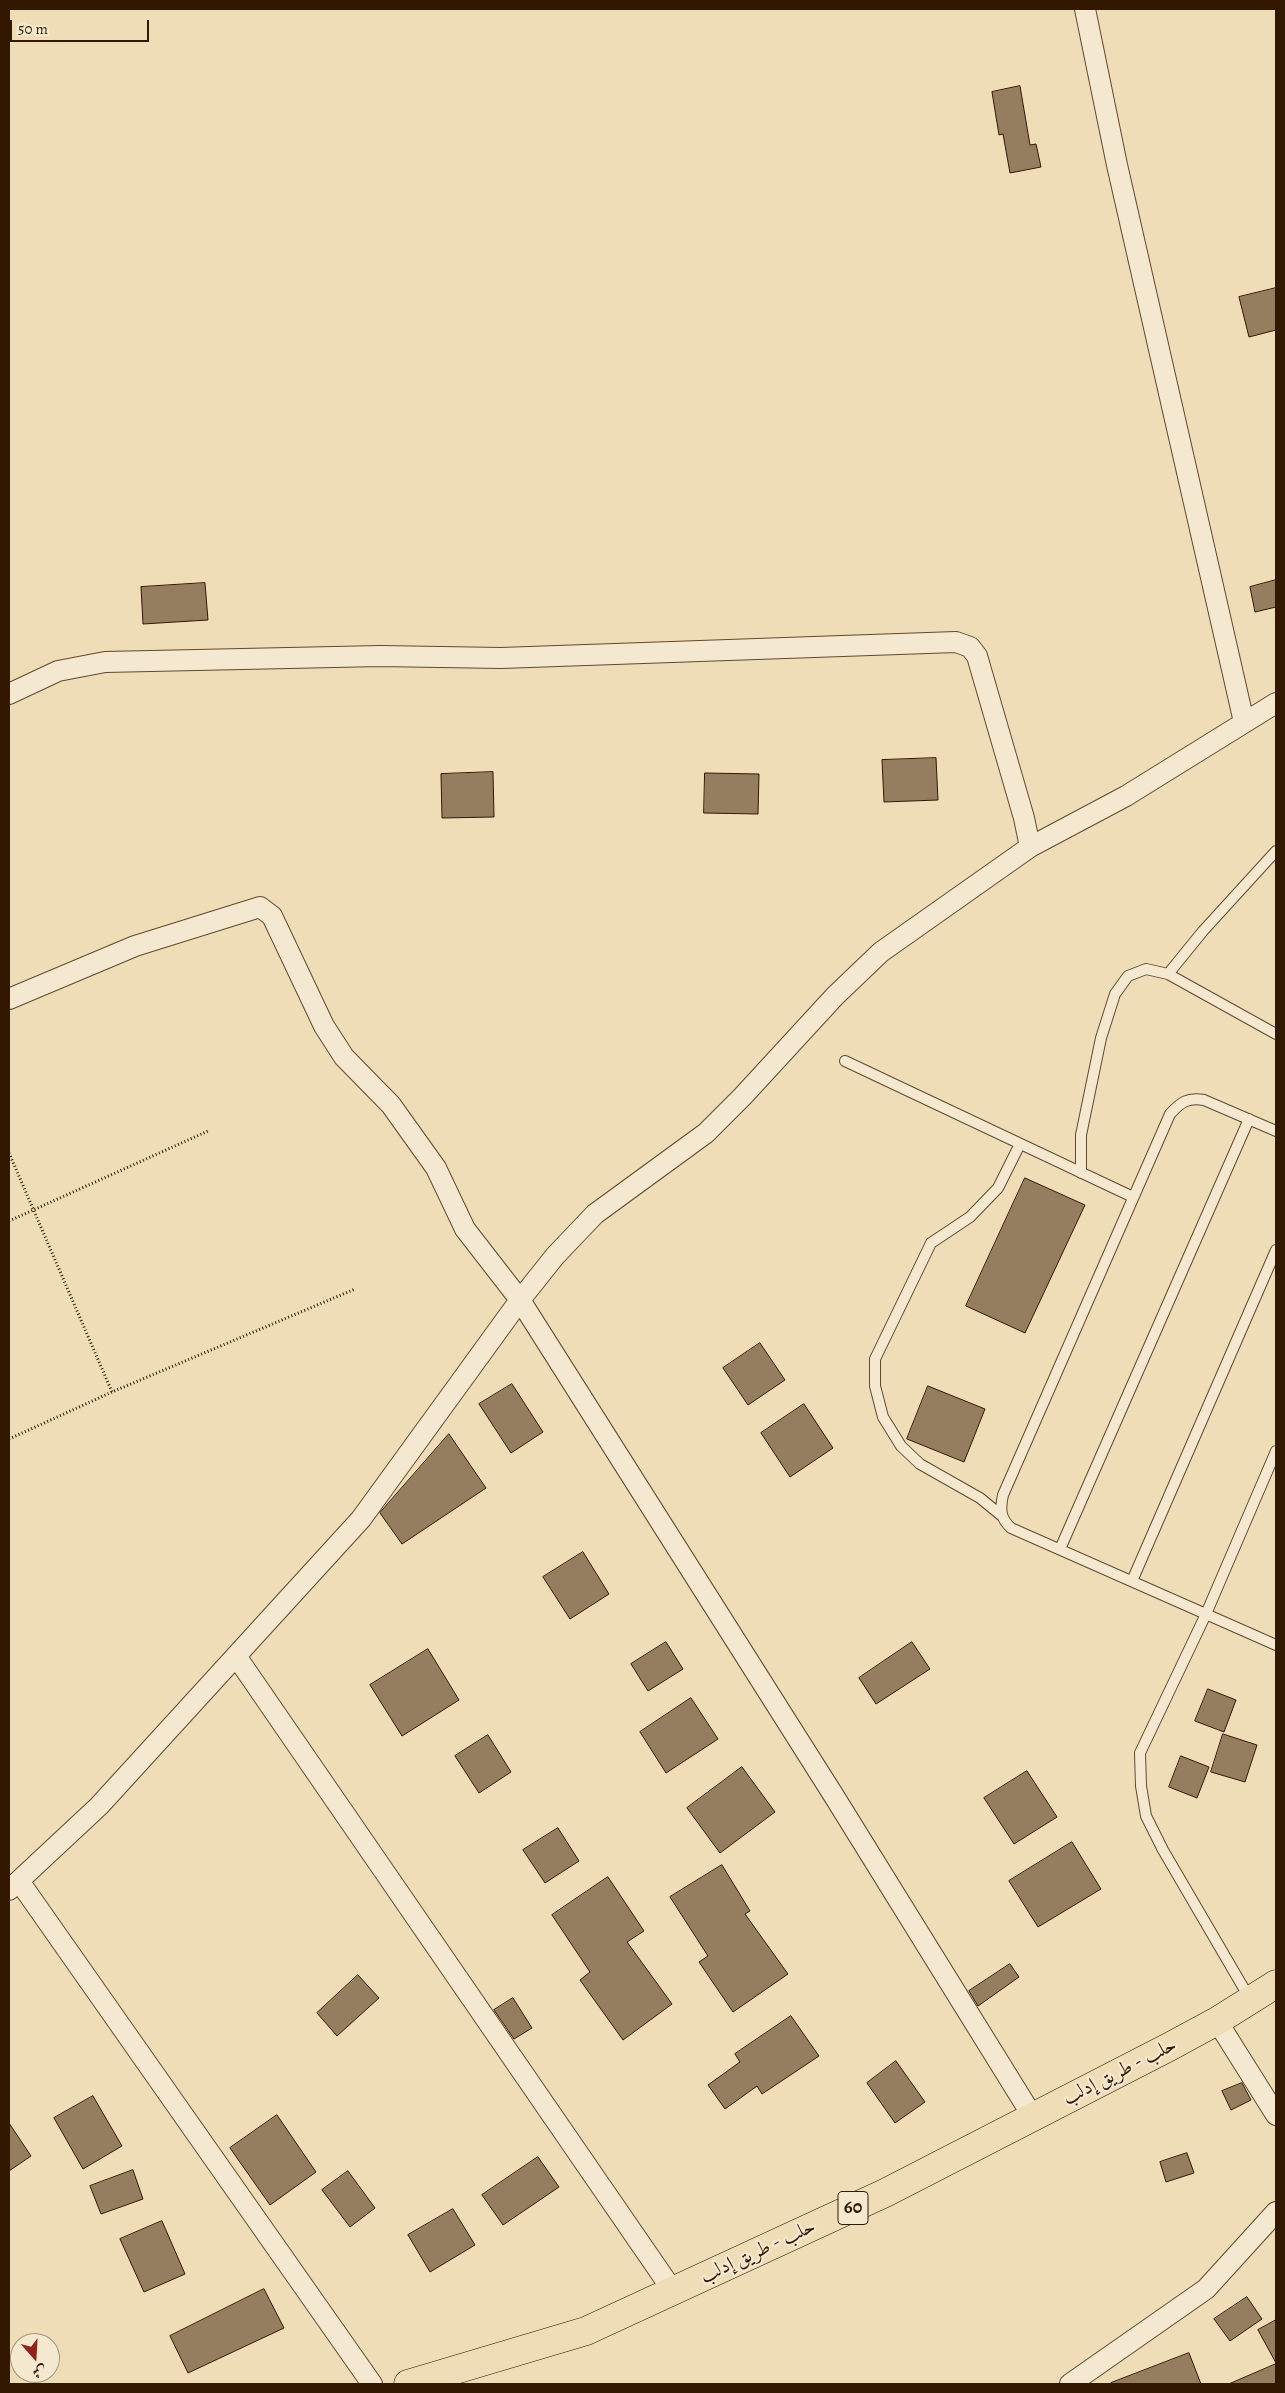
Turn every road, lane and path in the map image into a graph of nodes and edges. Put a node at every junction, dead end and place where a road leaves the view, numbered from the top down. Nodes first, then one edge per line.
1 (1085, 9) edge
2 (9, 694) edge
3 (1276, 703) edge
4 (1244, 722) junction
5 (1030, 847) junction
6 (1276, 851) edge
7 (1168, 974) junction
8 (9, 998) edge
9 (1276, 1034) edge
10 (845, 1061) dead end
11 (1249, 1119) junction
12 (208, 1131) dead end
13 (1276, 1131) edge
14 (1020, 1144) junction
15 (9, 1153) edge
16 (1081, 1173) junction
17 (1133, 1197) junction
18 (34, 1211) junction
19 (9, 1222) edge
20 (1276, 1250) edge
21 (355, 1288) dead end
22 (520, 1300) junction
23 (112, 1392) junction
24 (9, 1439) edge
25 (1276, 1451) edge
26 (1002, 1516) junction
27 (1060, 1549) junction
28 (1132, 1581) junction
29 (1206, 1614) junction
30 (1276, 1644) edge
31 (236, 1656) junction
32 (14, 1885) edge
33 (1276, 1984) edge
34 (1250, 2000) junction
35 (1218, 2021) junction
36 (1276, 2115) edge
37 (1033, 2117) junction
38 (1276, 2212) edge
39 (673, 2291) junction
40 (372, 2384) edge
41 (408, 2384) edge
42 (1070, 2384) edge

1 - 4 street
2 - 5 street
3 - 4 street
4 - 5 street
5 - 22 street
6 - 7 lane
7 - 9 lane
7 - 16 lane
8 - 22 street
10 - 14 lane
11 - 13 lane
11 - 17 lane
11 - 27 lane
12 - 18 path
14 - 16 lane
14 - 26 lane
15 - 18 path
16 - 17 lane
17 - 26 lane
18 - 19 path
18 - 23 path
20 - 28 lane
21 - 23 path
22 - 31 street
22 - 37 street
23 - 24 path
25 - 29 lane
26 - 27 lane
27 - 28 lane
28 - 29 lane
29 - 30 lane
29 - 34 lane
31 - 32 street
31 - 39 street
32 - 40 street
33 - 34 highway, حلب - طريق إدلب / 60
34 - 35 highway, حلب - طريق إدلب / 60
35 - 36 street
35 - 37 highway, حلب - طريق إدلب / 60
37 - 39 highway, حلب - طريق إدلب / 60
38 - 42 street
39 - 41 highway, حلب - طريق إدلب / 60

